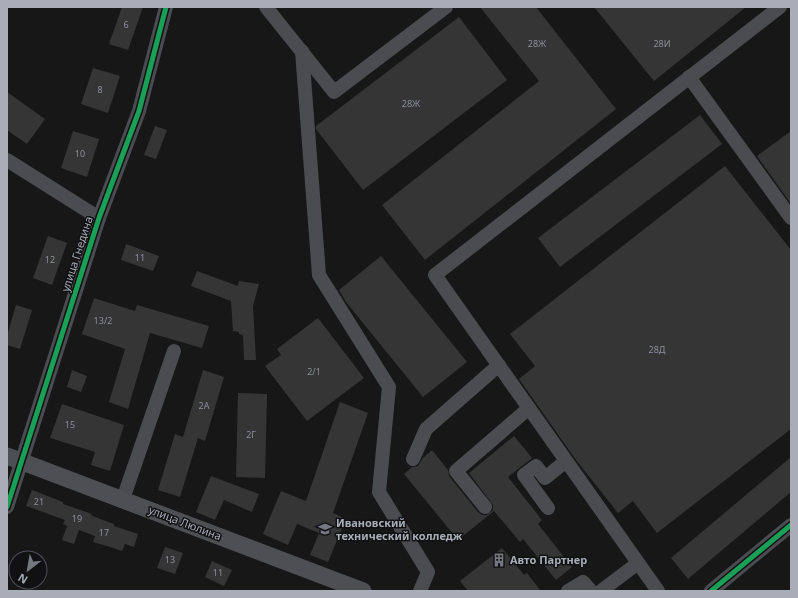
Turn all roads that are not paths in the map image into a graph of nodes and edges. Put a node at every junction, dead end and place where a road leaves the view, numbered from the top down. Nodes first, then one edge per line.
1 (166, 7) edge
2 (266, 7) edge
3 (446, 7) edge
4 (780, 7) edge
5 (302, 51) junction
6 (689, 77) junction
7 (7, 160) edge
8 (99, 218) junction
9 (791, 218) edge
10 (174, 351) dead end
11 (499, 365) junction
12 (529, 408) junction
13 (14, 458) edge
14 (412, 459) dead end
15 (566, 461) junction
16 (123, 499) junction
17 (7, 507) edge
18 (485, 507) dead end
19 (548, 508) dead end
20 (791, 525) edge
21 (638, 563) junction
22 (363, 591) edge
23 (420, 591) edge
24 (568, 591) edge
25 (591, 591) edge
26 (601, 591) edge
27 (658, 591) edge
28 (710, 591) edge

1 - 8 street, улица Гнедина
2 - 5 street
3 - 5 street
4 - 6 street
5 - 23 street
6 - 9 street
6 - 11 street
7 - 8 street
8 - 13 street, улица Гнедина
10 - 16 street
11 - 12 street
11 - 14 street
12 - 15 street
12 - 18 street
13 - 16 main road, улица Люлина
13 - 17 street, улица Гнедина
15 - 19 street
15 - 21 street
16 - 22 main road, улица Люлина
20 - 28 street
21 - 26 street
21 - 27 street
24 - 25 street

